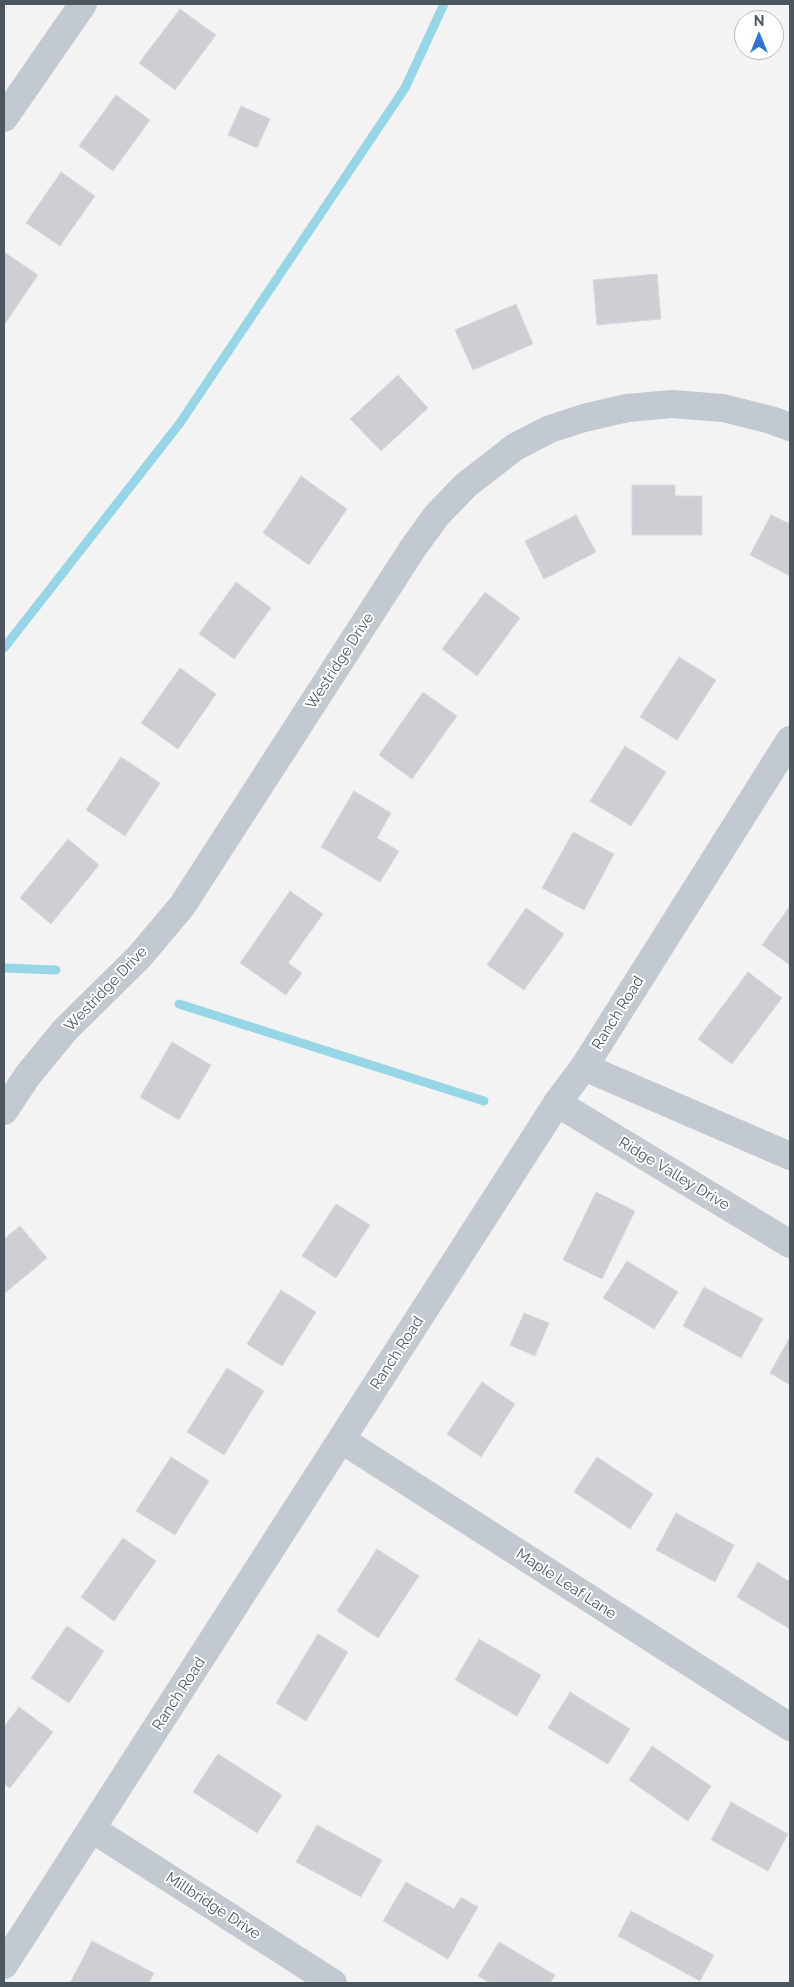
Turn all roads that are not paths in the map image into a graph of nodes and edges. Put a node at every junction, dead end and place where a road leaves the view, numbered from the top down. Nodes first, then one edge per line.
1 (83, 4) edge
2 (4, 118) edge
3 (790, 427) edge
4 (790, 740) edge
5 (584, 1066) junction
6 (557, 1103) junction
7 (4, 1111) edge
8 (790, 1156) edge
9 (790, 1244) edge
10 (342, 1440) junction
11 (790, 1727) edge
12 (92, 1829) junction
13 (4, 1965) edge
14 (333, 1983) edge

1 - 2 street
3 - 7 street, Westridge Drive
4 - 5 street, Ranch Road
5 - 6 street, Ranch Road
5 - 8 street
6 - 9 street, Ridge Valley Drive
6 - 10 street, Ranch Road
10 - 11 street, Maple Leaf Lane
10 - 12 street, Ranch Road
12 - 13 street, Ranch Road
12 - 14 street, Millbridge Drive

